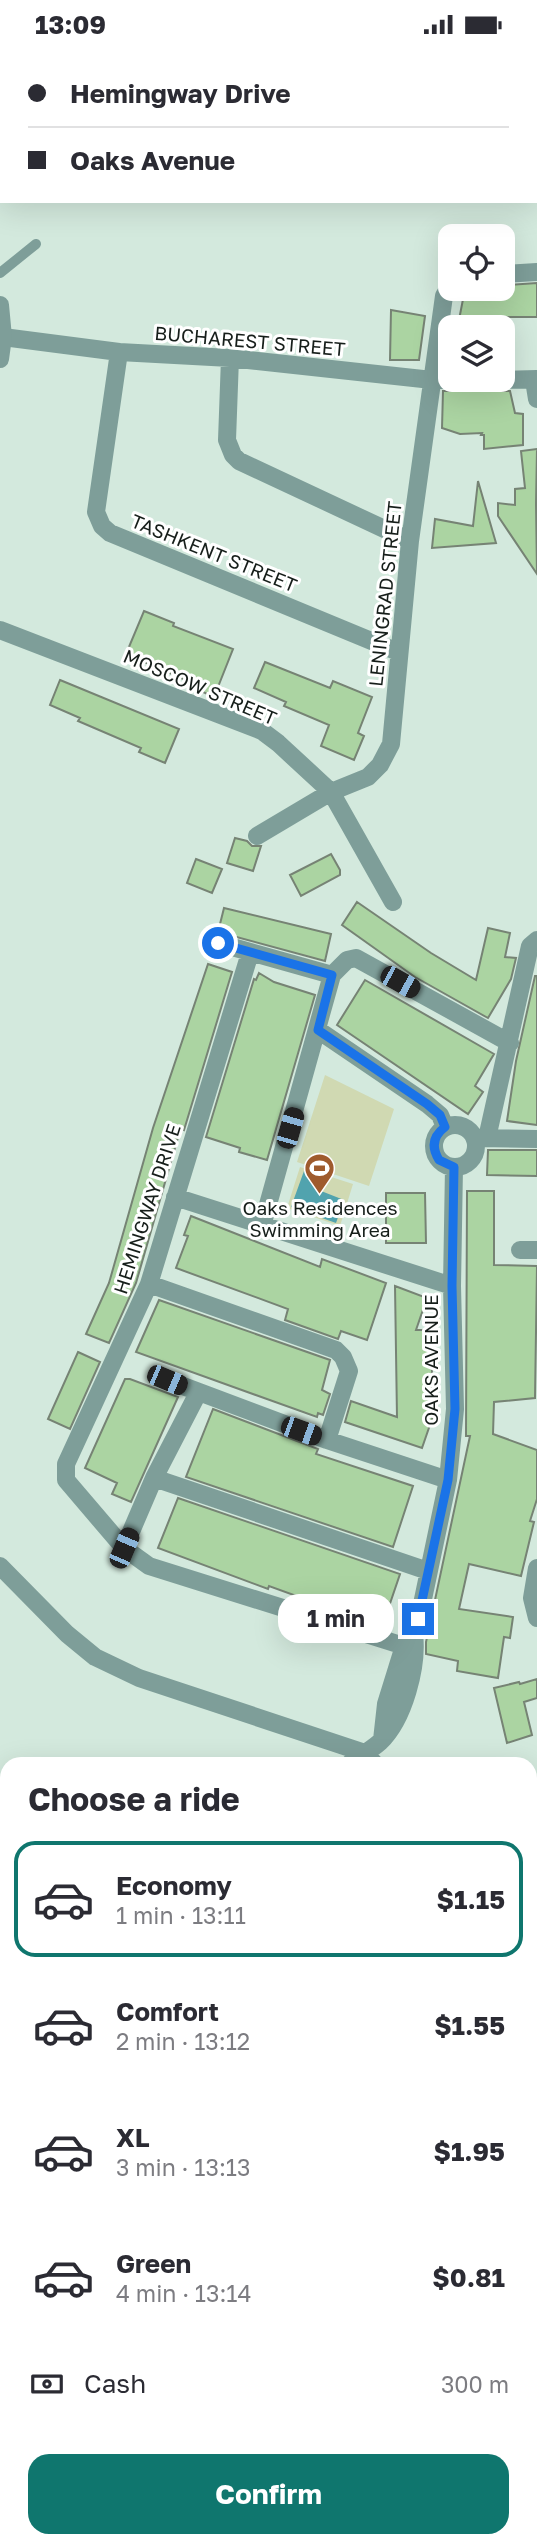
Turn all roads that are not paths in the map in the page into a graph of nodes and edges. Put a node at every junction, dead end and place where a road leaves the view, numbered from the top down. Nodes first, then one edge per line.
1 (36, 244) dead end
2 (537, 272) edge
3 (0, 273) edge
4 (515, 273) edge
5 (443, 301) edge
6 (0, 305) edge
7 (4, 337) junction
8 (119, 352) junction
9 (230, 358) junction
10 (0, 359) edge
11 (536, 379) edge
12 (432, 380) junction
13 (438, 380) edge
14 (515, 380) edge
15 (537, 399) edge
16 (410, 541) junction
17 (0, 630) edge
18 (398, 652) junction
19 (331, 792) junction
20 (257, 836) dead end
21 (393, 902) dead end
22 (536, 940) edge
23 (218, 943) dead end
24 (250, 953) junction
25 (332, 975) junction
26 (318, 1030) junction
27 (510, 1043) junction
28 (445, 1127) junction
29 (481, 1138) junction
30 (537, 1139) edge
31 (454, 1167) junction
32 (175, 1197) junction
33 (262, 1226) junction
34 (149, 1284) junction
35 (452, 1286) junction
36 (167, 1380) dead end
37 (198, 1393) junction
38 (327, 1440) junction
39 (154, 1478) junction
40 (448, 1480) junction
41 (124, 1548) junction
42 (0, 1566) edge
43 (537, 1568) edge
44 (428, 1571) junction
45 (537, 1618) edge
46 (409, 1640) junction
47 (364, 1757) edge
48 (371, 1757) edge

1 - 3 lane
2 - 4 street
5 - 12 street, LENINGRAD STREET
6 - 7 street
7 - 8 street, BUCHAREST STREET
7 - 10 street
8 - 9 street, BUCHAREST STREET
8 - 18 street, TASHKENT STREET
9 - 12 street, BUCHAREST STREET
9 - 16 street
11 - 14 street
11 - 15 street
12 - 13 street, BUCHAREST STREET
12 - 16 street, LENINGRAD STREET
16 - 18 street, LENINGRAD STREET
17 - 19 street, MOSCOW STREET
18 - 19 street, LENINGRAD STREET
19 - 20 street, LENINGRAD STREET
19 - 21 street, MOSCOW STREET
22 - 27 street
23 - 24 street
24 - 25 street
24 - 32 street, HEMINGWAY DRIVE
25 - 26 street
25 - 27 street
26 - 28 street
26 - 33 street
27 - 29 street
28 - 29 street
28 - 31 street
29 - 30 street
29 - 31 street
31 - 35 street, OAKS AVENUE
32 - 33 street
32 - 34 street, HEMINGWAY DRIVE
33 - 35 street
34 - 38 street
34 - 41 street, HEMINGWAY DRIVE
35 - 40 street, OAKS AVENUE
36 - 37 street
37 - 38 street
37 - 39 street
38 - 40 street
39 - 41 street
39 - 44 street
40 - 44 street, OAKS AVENUE
41 - 46 street
42 - 47 street
43 - 45 street
44 - 46 street, OAKS AVENUE
46 - 48 street, OAKS AVENUE

